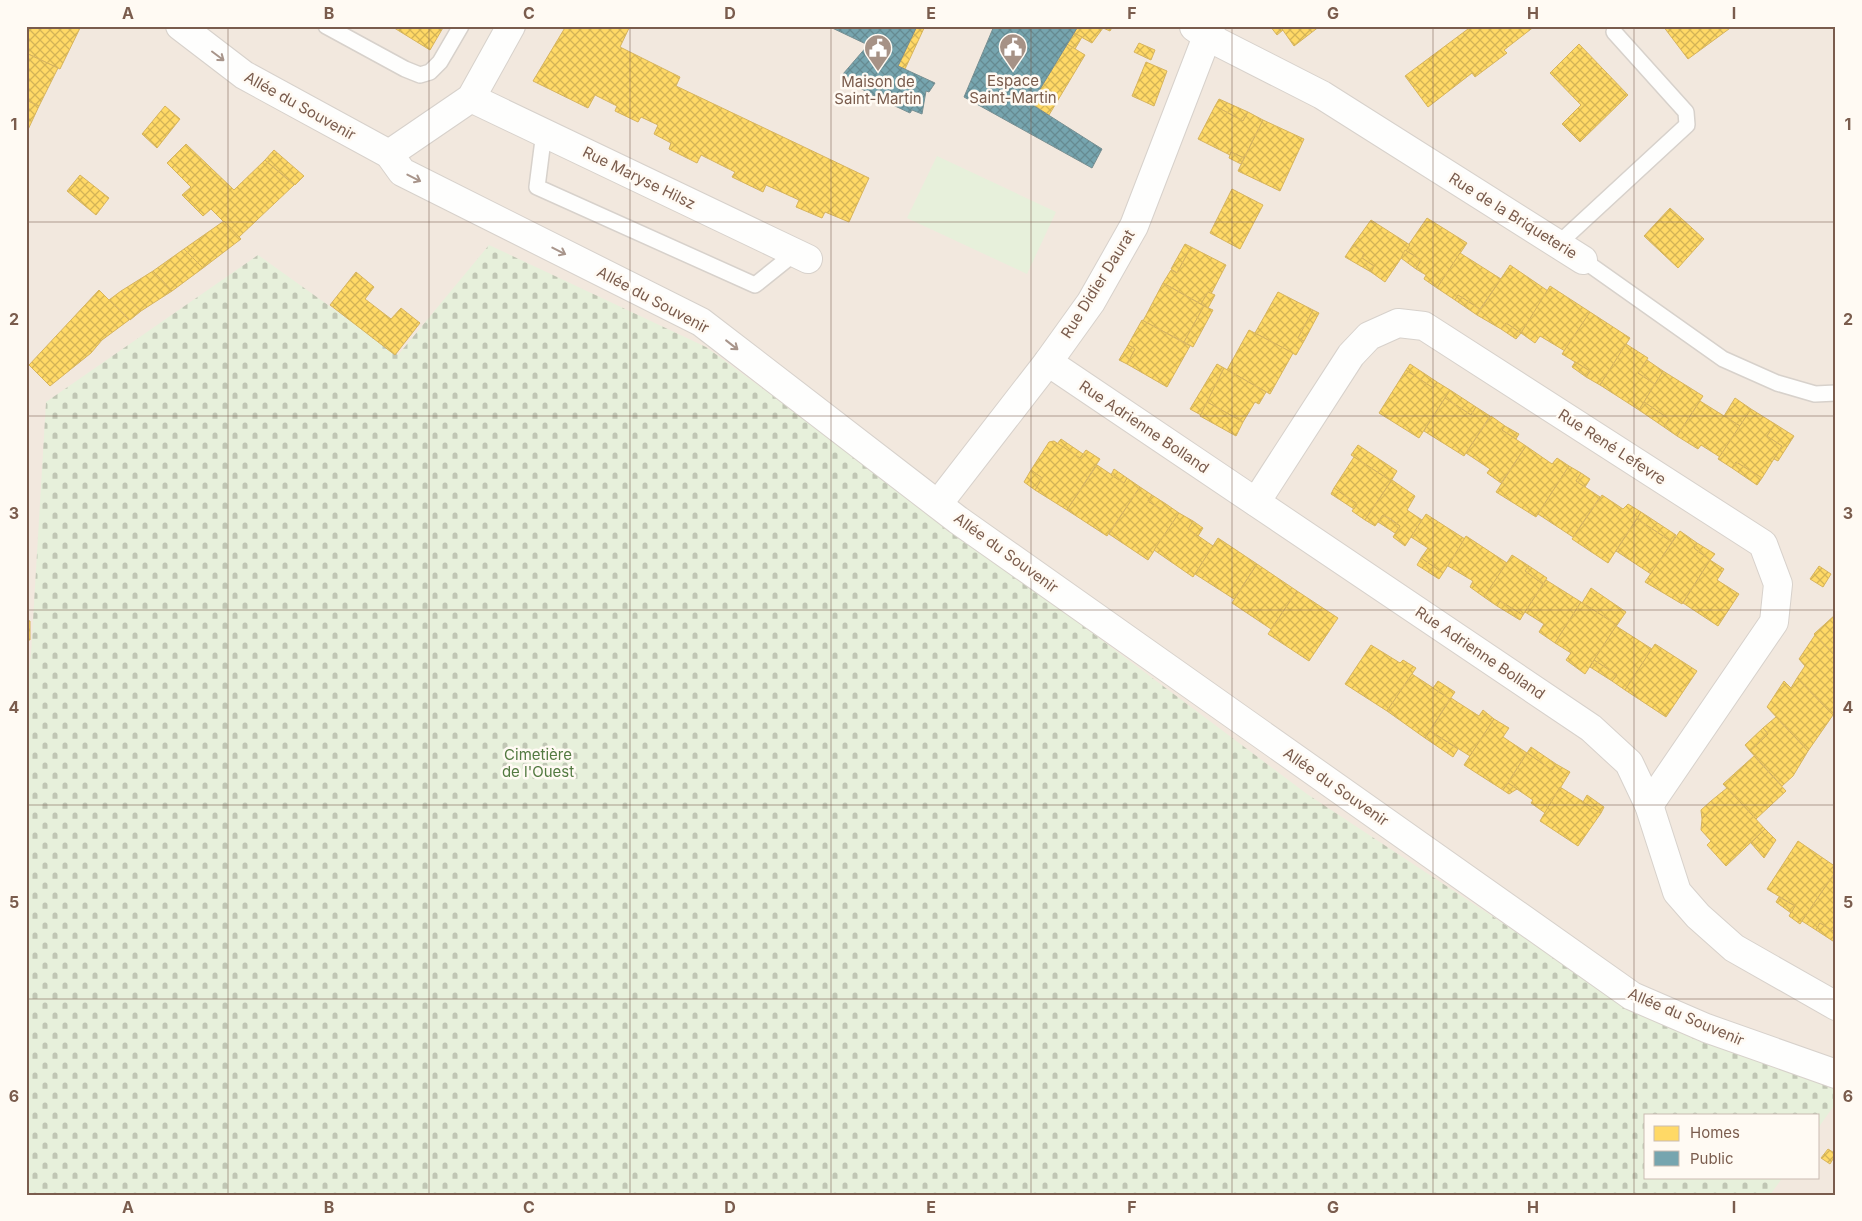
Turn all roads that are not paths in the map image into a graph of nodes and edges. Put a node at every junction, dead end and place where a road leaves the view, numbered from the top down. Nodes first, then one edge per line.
1 (180, 26) edge
2 (327, 26) edge
3 (461, 26) edge
4 (512, 26) edge
5 (1204, 30) edge
6 (1614, 32) dead end
7 (471, 98) junction
8 (544, 132) junction
9 (389, 154) junction
10 (1557, 245) junction
11 (801, 256) joint
12 (1583, 260) joint
13 (1048, 362) junction
14 (1836, 392) edge
15 (1256, 502) junction
16 (938, 504) junction
17 (1649, 805) junction
18 (1836, 1006) edge
19 (1836, 1074) edge

1 -> 9 street, Allée du Souvenir
2 - 3 lane
4 - 7 street
5 - 10 street, Rue de la Briqueterie
5 - 13 street, Rue Didier Daurat
6 - 10 lane
7 - 8 street, Rue Maryse Hilsz
7 - 9 street
8 - 11 street, Rue Maryse Hilsz
8 - 11 lane
9 -> 16 street, Allée du Souvenir
10 - 12 street, Rue de la Briqueterie
12 - 14 lane, Rue de la Briqueterie
13 - 15 street, Rue Adrienne Bolland
13 - 16 street, Rue Didier Daurat
15 - 17 street, Rue Adrienne Bolland
15 - 17 street, Rue René Lefevre
16 - 19 street, Allée du Souvenir
17 - 18 street, Rue Adrienne Bolland

